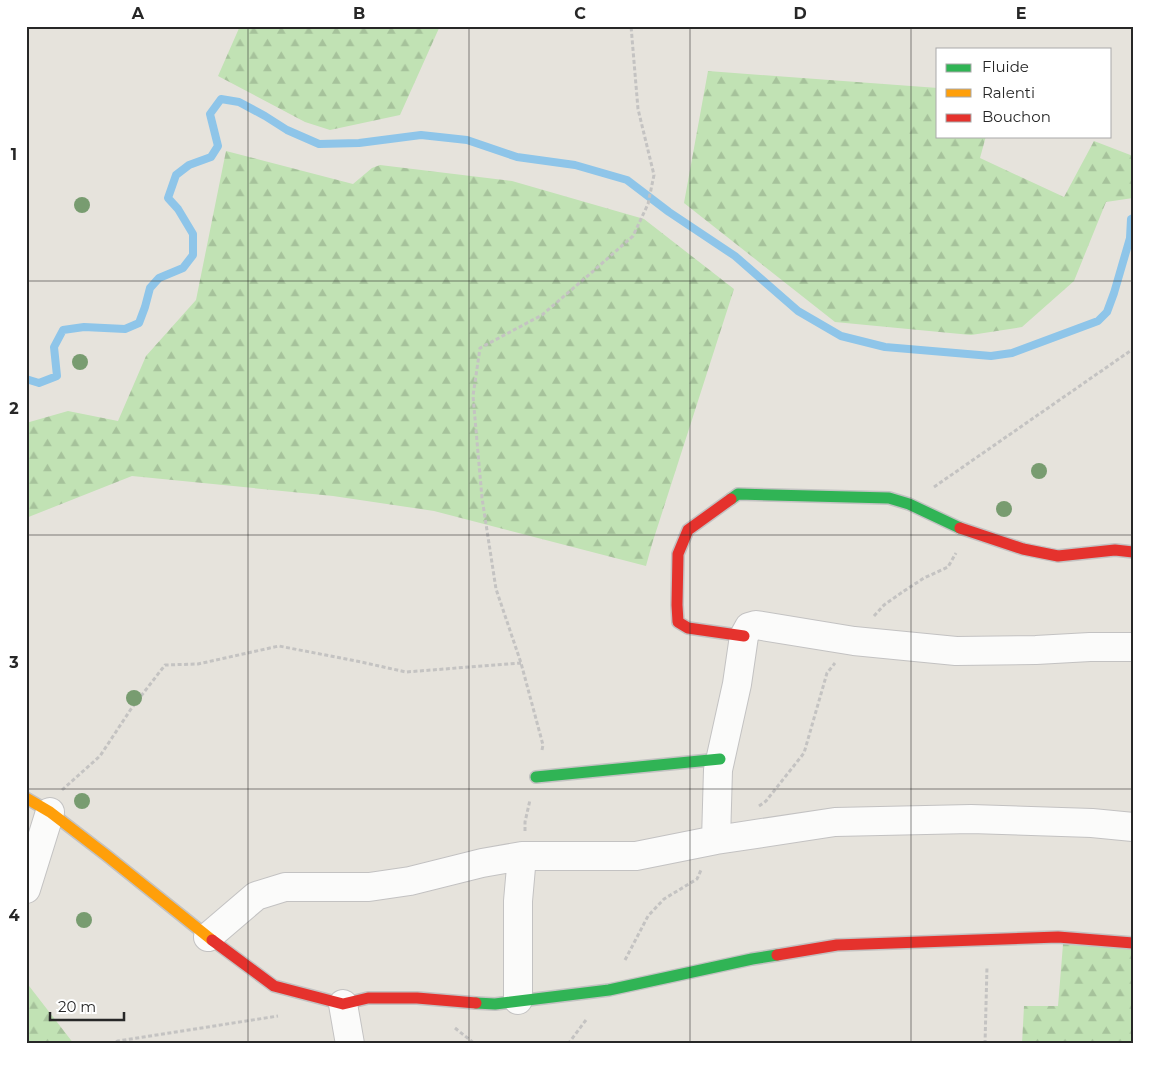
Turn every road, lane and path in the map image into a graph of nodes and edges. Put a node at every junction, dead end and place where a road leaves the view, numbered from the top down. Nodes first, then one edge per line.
1 (631, 26) edge
2 (1133, 349) edge
3 (909, 504) junction
4 (964, 528) junction
5 (1133, 552) edge
6 (744, 636) junction
7 (854, 640) junction
8 (1133, 647) edge
9 (521, 663) junction
10 (720, 759) junction
11 (536, 777) junction
12 (26, 798) edge
13 (758, 807) dead end
14 (47, 810) junction
15 (1133, 827) edge
16 (716, 840) junction
17 (522, 856) junction
18 (26, 889) edge
19 (208, 937) junction
20 (987, 940) junction
21 (1133, 943) edge
22 (609, 990) junction
23 (518, 1000) junction
24 (343, 1004) junction
25 (279, 1015) dead end
26 (110, 1044) edge
27 (350, 1044) edge
28 (568, 1044) edge
29 (985, 1044) edge

1 - 9 path
2 - 3 path
3 - 4 street
3 - 6 street
4 - 5 street
4 - 7 path
6 - 7 street
6 - 10 street
7 - 8 street
7 - 13 path
9 - 11 path
9 - 14 path
10 - 11 street
10 - 16 street
11 - 17 path
12 - 14 street
14 - 18 street
14 - 19 street
15 - 16 street
16 - 17 street
16 - 22 path
17 - 19 street
17 - 23 street
19 - 24 street
20 - 21 street
20 - 22 street
20 - 29 path
22 - 23 street
22 - 28 path
23 - 24 street
24 - 27 street
25 - 26 path

